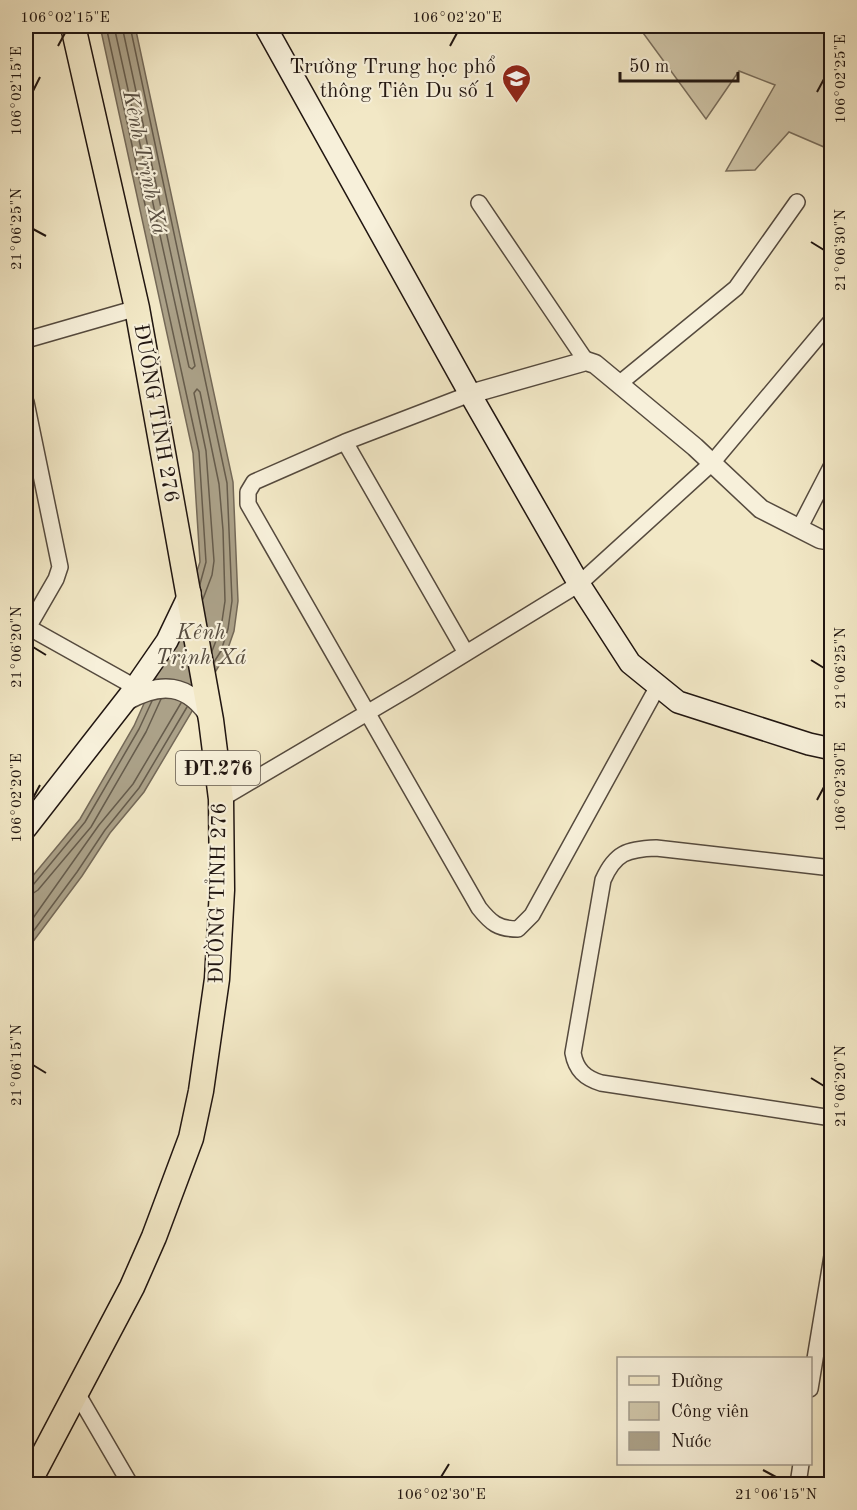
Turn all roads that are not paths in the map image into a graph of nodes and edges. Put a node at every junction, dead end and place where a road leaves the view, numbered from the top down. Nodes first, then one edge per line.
1 (72, 26) edge
2 (265, 26) edge
3 (797, 202) dead end
4 (479, 203) dead end
5 (137, 308) junction
6 (831, 321) edge
7 (26, 340) edge
8 (586, 361) junction
9 (620, 383) junction
10 (470, 394) junction
11 (26, 402) edge
12 (345, 442) junction
13 (712, 463) junction
14 (831, 465) edge
15 (799, 528) junction
16 (831, 541) edge
17 (579, 584) junction
18 (190, 593) junction
19 (26, 628) edge
20 (466, 653) junction
21 (658, 686) junction
22 (131, 694) junction
23 (367, 713) junction
24 (212, 720) junction
25 (831, 749) edge
26 (221, 799) junction
27 (26, 828) edge
28 (831, 868) edge
29 (831, 1118) edge
30 (831, 1256) edge
31 (812, 1376) edge
32 (77, 1393) junction
33 (801, 1465) edge
34 (28, 1485) edge
35 (130, 1485) edge
36 (798, 1485) edge

1 - 5 main road, ĐƯỜNG TỈNH 276 / ĐT.276
2 - 10 main road
3 - 9 street
4 - 8 street
5 - 7 street
5 - 18 main road, ĐƯỜNG TỈNH 276 / ĐT.276
6 - 13 street
8 - 9 street
8 - 10 street
9 - 13 street
10 - 12 street
10 - 17 main road
11 - 19 street
12 - 20 street
12 - 23 street
13 - 15 street
13 - 17 street
14 - 15 street
15 - 16 street
17 - 20 street
17 - 21 main road
18 - 22 main road
18 - 24 main road, ĐƯỜNG TỈNH 276 / ĐT.276
19 - 22 street
20 - 23 street
21 - 23 street
21 - 25 main road
22 - 24 street
22 - 27 main road
23 - 26 street
24 - 26 main road, ĐƯỜNG TỈNH 276 / ĐT.276
26 - 32 main road, ĐƯỜNG TỈNH 276 / ĐT.276
28 - 29 street
30 - 31 street
32 - 34 main road, ĐƯỜNG TỈNH 276 / ĐT.276
32 - 35 street
33 - 36 street

